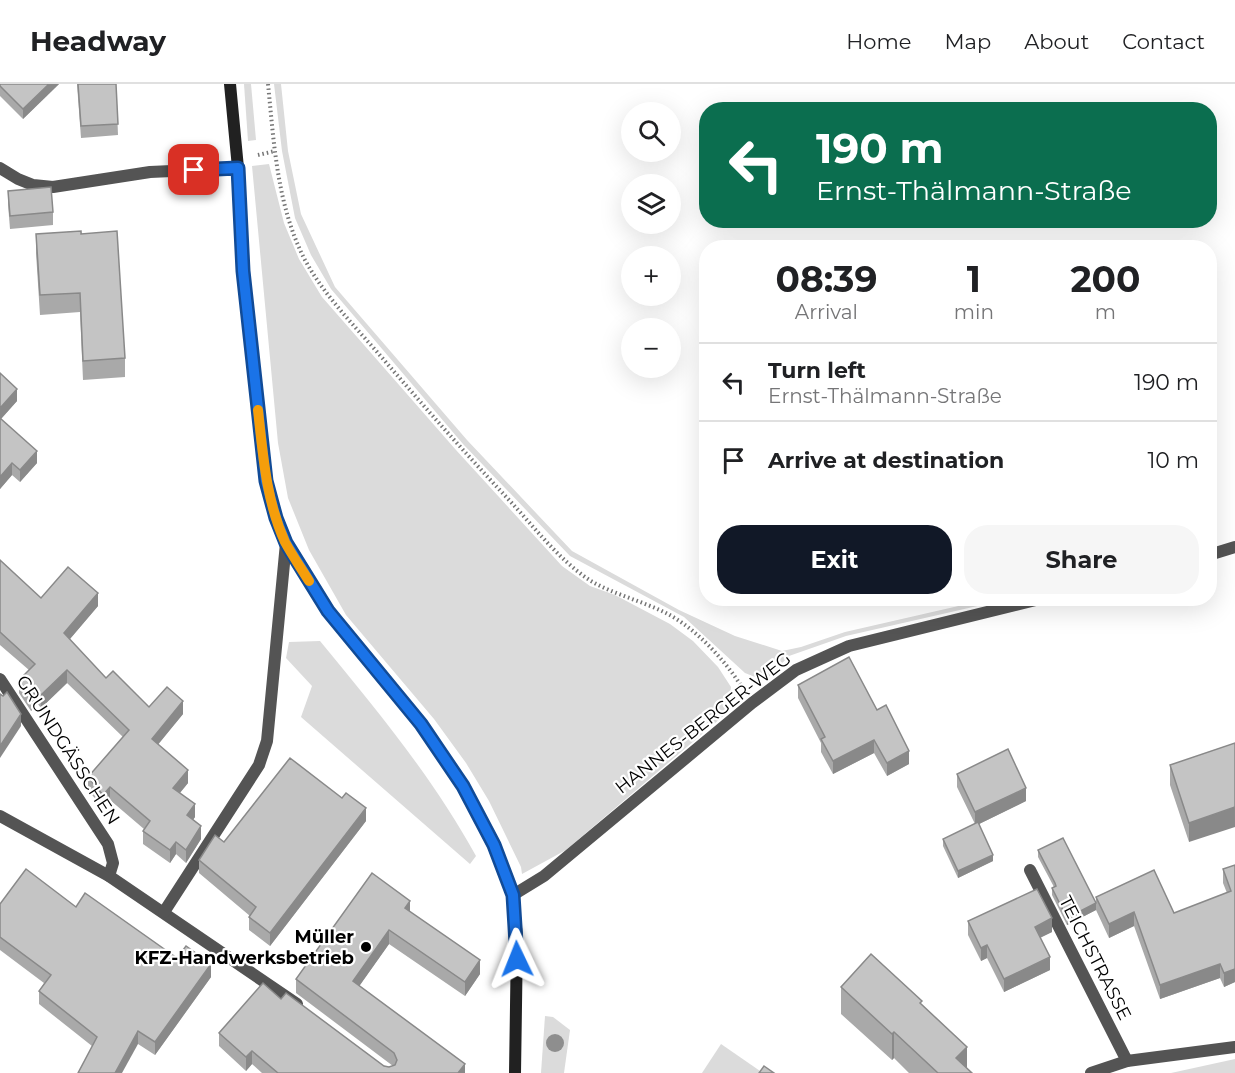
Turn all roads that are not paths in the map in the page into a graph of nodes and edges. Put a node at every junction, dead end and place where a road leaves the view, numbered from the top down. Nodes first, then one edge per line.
1 (230, 84) edge
2 (0, 168) edge
3 (238, 168) junction
4 (286, 543) junction
5 (1235, 547) edge
6 (1217, 553) edge
7 (1012, 606) edge
8 (0, 679) edge
9 (0, 816) edge
10 (1030, 870) dead end
11 (109, 876) junction
12 (513, 895) junction
13 (164, 912) junction
14 (306, 1011) edge
15 (1235, 1047) edge
16 (1127, 1061) junction
17 (515, 1073) edge
18 (1091, 1073) edge

1 - 3 street
2 - 3 street
3 - 4 street
4 - 12 street
4 - 13 street
5 - 6 street
7 - 12 street, HANNES-BERGER-WEG
8 - 11 street, GRUNDGÄSSCHEN
9 - 11 street
10 - 16 street, TEICHSTRASSE
11 - 13 street
12 - 17 street
13 - 14 street
15 - 16 street
16 - 18 street

